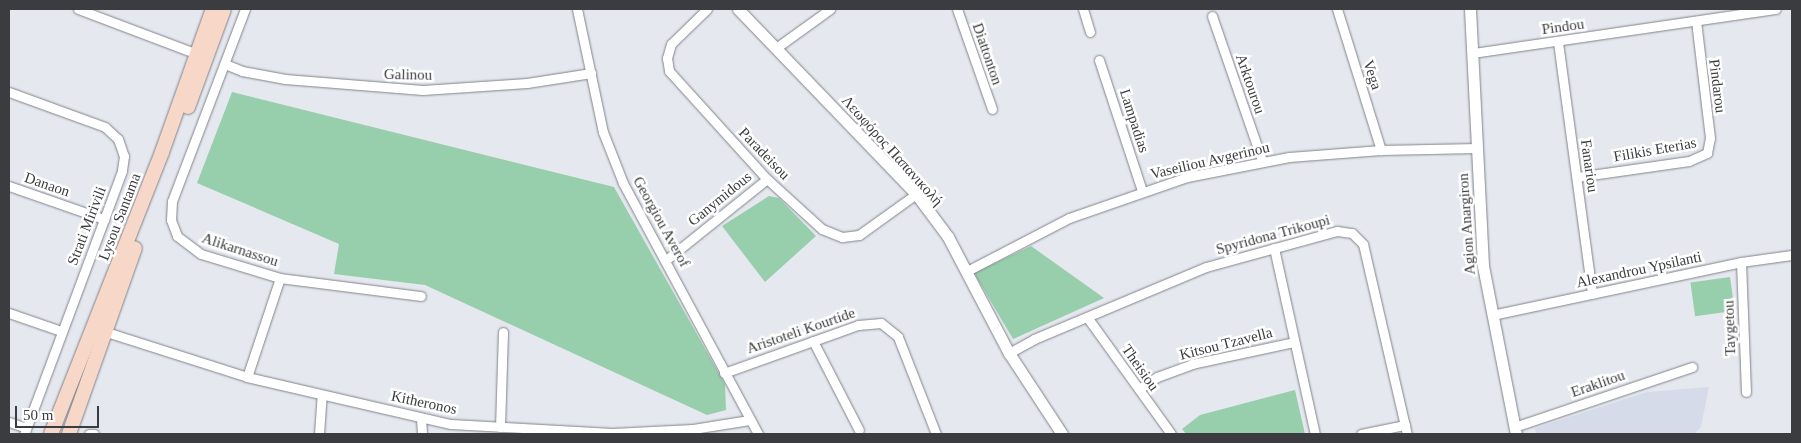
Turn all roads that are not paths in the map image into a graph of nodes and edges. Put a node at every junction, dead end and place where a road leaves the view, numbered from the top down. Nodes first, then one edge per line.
1 (78, 9) edge
2 (213, 9) edge
3 (224, 9) edge
4 (245, 9) edge
5 (577, 9) edge
6 (707, 9) edge
7 (738, 9) edge
8 (830, 9) edge
9 (957, 9) edge
10 (1083, 9) edge
11 (1337, 9) edge
12 (1470, 9) edge
13 (1776, 9) edge
14 (1212, 16) dead end
15 (1696, 22) junction
16 (1090, 32) dead end
17 (1558, 42) junction
18 (776, 48) junction
19 (1473, 53) junction
20 (202, 56) junction
21 (1099, 60) dead end
22 (225, 64) junction
23 (591, 73) junction
24 (9, 92) edge
25 (992, 109) dead end
26 (1477, 148) junction
27 (1381, 150) junction
28 (1707, 154) joint
29 (1262, 160) junction
30 (1577, 177) junction
31 (767, 178) junction
32 (9, 186) edge
33 (1142, 191) junction
34 (916, 194) junction
35 (104, 219) junction
36 (1274, 248) junction
37 (1792, 255) edge
38 (666, 260) junction
39 (1741, 262) junction
40 (967, 271) junction
41 (280, 278) junction
42 (1592, 294) junction
43 (421, 296) dead end
44 (9, 313) edge
45 (1492, 315) junction
46 (1087, 317) junction
47 (98, 330) junction
48 (61, 331) junction
49 (503, 332) dead end
50 (813, 341) junction
51 (1294, 342) junction
52 (1009, 354) junction
53 (1692, 367) dead end
54 (724, 373) junction
55 (247, 377) junction
56 (1139, 389) junction
57 (1746, 392) dead end
58 (322, 395) junction
59 (421, 419) junction
60 (749, 420) junction
61 (9, 422) edge
62 (500, 427) junction
63 (859, 430) dead end
64 (1406, 430) edge
65 (1515, 430) edge
66 (25, 431) edge
67 (51, 434) edge
68 (69, 434) edge
69 (89, 434) edge
70 (94, 434) edge
71 (319, 434) edge
72 (422, 434) edge
73 (758, 434) edge
74 (936, 434) edge
75 (1062, 434) edge
76 (1170, 434) edge
77 (1315, 434) edge
78 (1361, 434) edge

1 - 20 street
2 - 20 main road, Lysou Santama
3 - 20 main road, Lysou Santama
4 - 22 street, Alikarnassou
5 - 23 street, Georgiou Averof
6 - 31 street, Paradeisou
7 - 18 street, Λεωφόρος Παπανικολή
8 - 18 street
9 - 25 street, Diattonton
10 - 16 street
11 - 27 street, Vega
12 - 19 street, Agion Anargiron
13 - 15 street, Pindou
14 - 29 street, Arktourou
15 - 17 street, Pindou
15 - 28 street, Pindarou
17 - 19 street, Pindou
17 - 30 street, Fanariou
18 - 34 street, Λεωφόρος Παπανικολή
19 - 26 street, Agion Anargiron
20 - 47 main road, Lysou Santama
21 - 33 street, Lampadias
22 - 23 street, Galinou
22 - 41 street, Alikarnassou
23 - 38 street, Georgiou Averof
24 - 35 street, Strati Mirivili
26 - 27 street, Vaseiliou Avgerinou
26 - 45 street, Agion Anargiron
27 - 29 street, Vaseiliou Avgerinou
28 - 30 street, Filikis Eterias
29 - 33 street, Vaseiliou Avgerinou
30 - 42 street, Fanariou
31 - 34 street, Paradeisou
31 - 38 street, Ganymidous
32 - 35 street, Danaon
33 - 40 street, Vaseiliou Avgerinou
34 - 40 street, Λεωφόρος Παπανικολή
35 - 48 street, Strati Mirivili
36 - 46 street, Spyridona Trikoupi
36 - 51 street, Kitsou Tzavella
36 - 64 street, Spyridona Trikoupi
37 - 39 street, Alexandrou Ypsilanti
38 - 54 street, Georgiou Averof
39 - 42 street, Alexandrou Ypsilanti
39 - 57 street, Taygetou
40 - 52 street, Λεωφόρος Παπανικολή
41 - 43 street, Alikarnassou
41 - 55 street
42 - 45 street, Alexandrou Ypsilanti
44 - 48 street
45 - 65 street, Agion Anargiron
46 - 52 street, Spyridona Trikoupi
46 - 56 street, Theisiou
47 - 55 street, Kitheronos
47 - 67 main road, Lysou Santama
47 - 68 main road, Lysou Santama
48 - 66 street, Strati Mirivili
49 - 62 street
50 - 54 street, Aristoteli Kourtide
50 - 63 street
50 - 74 street, Aristoteli Kourtide
51 - 56 street, Kitsou Tzavella
51 - 77 street, Kitsou Tzavella
52 - 75 street, Λεωφόρος Παπανικολή
53 - 65 street, Eraklitou
54 - 60 street, Georgiou Averof
55 - 58 street, Kitheronos
56 - 76 street, Theisiou
58 - 59 street, Kitheronos
58 - 71 street
59 - 62 street, Kitheronos
59 - 72 street
60 - 62 street, Kitheronos
60 - 73 street, Georgiou Averof
61 - 66 street
64 - 78 street
69 - 70 street

